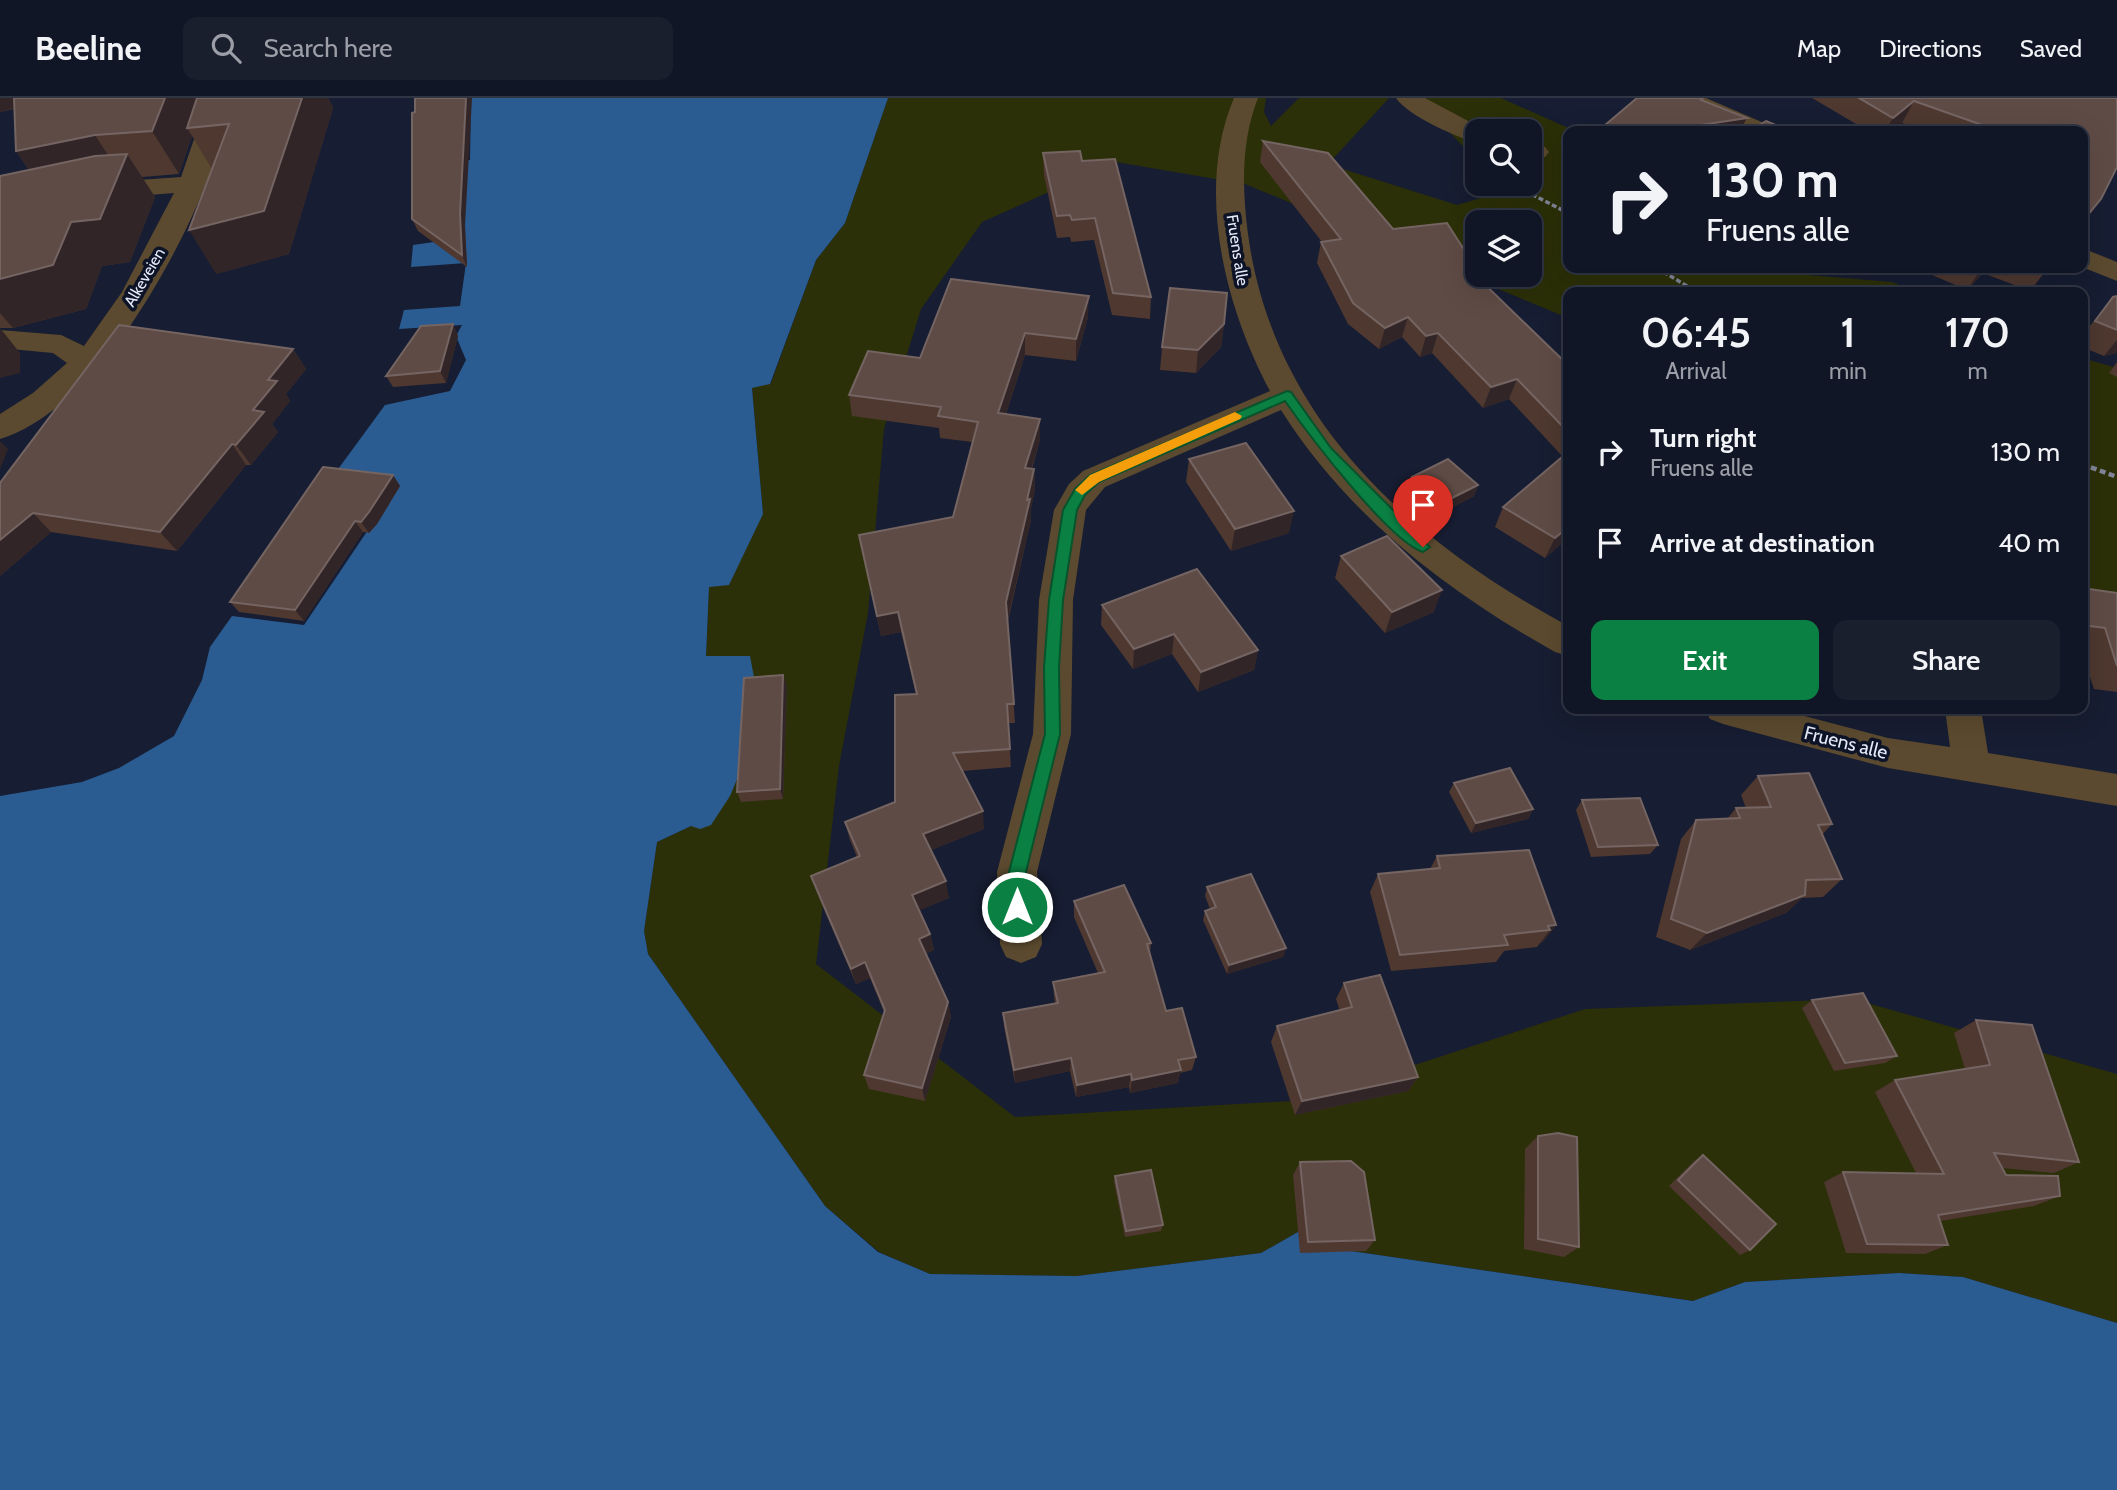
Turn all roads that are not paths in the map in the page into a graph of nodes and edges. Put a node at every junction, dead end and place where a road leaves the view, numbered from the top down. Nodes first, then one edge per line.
1 (214, 98) edge
2 (1246, 98) edge
3 (1408, 98) edge
4 (1685, 98) edge
5 (1750, 126) edge
6 (1465, 130) edge
7 (192, 184) junction
8 (0, 216) edge
9 (2088, 259) edge
10 (2117, 271) edge
11 (0, 339) edge
12 (85, 362) junction
13 (1287, 395) junction
14 (0, 428) edge
15 (1563, 639) edge
16 (1742, 714) edge
17 (1964, 714) edge
18 (1971, 767) junction
19 (2117, 790) edge
20 (1021, 944) dead end

1 - 7 street, Alkeveien
2 - 13 street, Fruens alle
3 - 6 street
4 - 5 street
7 - 8 street
7 - 12 street, Alkeveien
9 - 10 street
11 - 12 street
12 - 14 street, Alkeveien
13 - 15 street, Fruens alle
13 - 20 street
16 - 18 street, Fruens alle
17 - 18 street
18 - 19 street, Fruens alle

